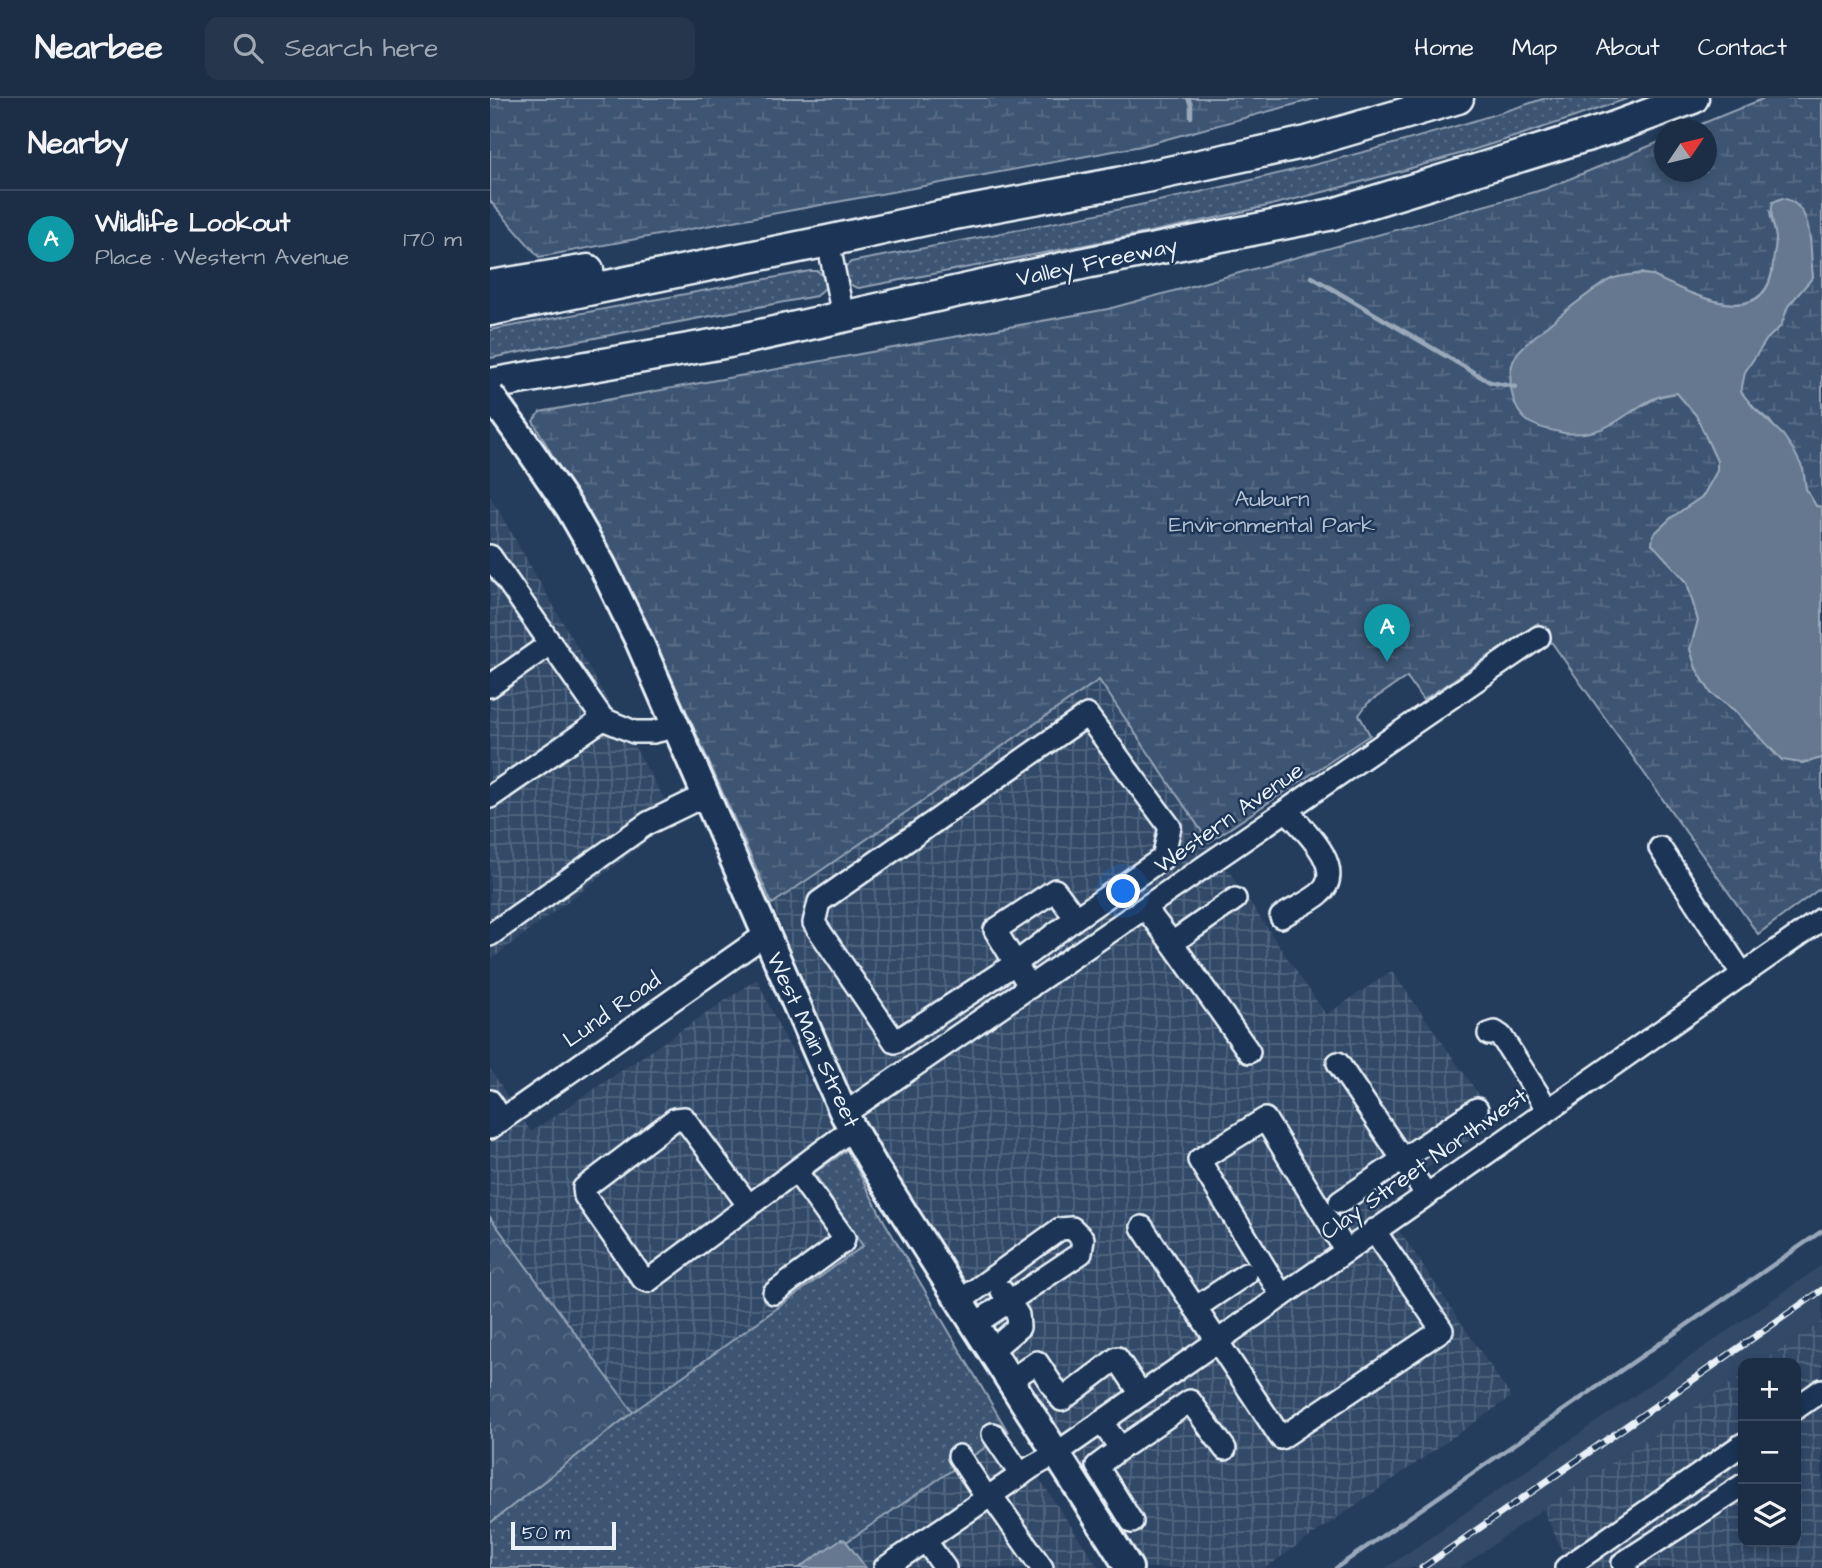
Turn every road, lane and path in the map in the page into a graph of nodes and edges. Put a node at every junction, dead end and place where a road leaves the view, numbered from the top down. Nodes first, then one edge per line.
1 (1458, 98) edge
2 (1693, 98) edge
3 (828, 241) junction
4 (490, 286) edge
5 (490, 310) edge
6 (843, 316) junction
7 (701, 347) junction
8 (490, 384) edge
9 (490, 396) edge
10 (490, 403) edge
11 (493, 567) edge
12 (1539, 637) dead end
13 (551, 643) junction
14 (490, 686) edge
15 (603, 719) junction
16 (675, 727) junction
17 (706, 795) junction
18 (490, 797) edge
19 (1287, 811) junction
20 (1660, 848) dead end
21 (1235, 899) dead end
22 (1145, 908) junction
23 (1281, 917) dead end
24 (1076, 918) junction
25 (1822, 919) edge
26 (490, 935) edge
27 (765, 935) junction
28 (1172, 943) junction
29 (1016, 963) junction
30 (1743, 975) junction
31 (1030, 986) junction
32 (1489, 1034) dead end
33 (1249, 1052) dead end
34 (1338, 1063) dead end
35 (490, 1101) edge
36 (1477, 1109) dead end
37 (1548, 1110) junction
38 (848, 1121) junction
39 (496, 1124) edge
40 (1403, 1160) junction
41 (796, 1171) junction
42 (1426, 1194) junction
43 (1340, 1202) dead end
44 (749, 1206) junction
45 (1142, 1227) dead end
46 (1374, 1230) junction
47 (1346, 1251) junction
48 (1246, 1274) dead end
49 (993, 1277) junction
50 (774, 1293) dead end
51 (1282, 1296) junction
52 (960, 1301) junction
53 (1009, 1302) junction
54 (1195, 1308) junction
55 (975, 1324) junction
56 (1217, 1341) junction
57 (992, 1350) junction
58 (1011, 1380) junction
59 (1822, 1390) edge
60 (1142, 1394) junction
61 (1801, 1405) edge
62 (1101, 1422) junction
63 (993, 1434) dead end
64 (1121, 1448) junction
65 (1738, 1448) edge
66 (1226, 1449) dead end
67 (1057, 1453) junction
68 (959, 1457) dead end
69 (1021, 1475) junction
70 (1738, 1488) edge
71 (989, 1497) junction
72 (1132, 1522) dead end
73 (925, 1540) junction
74 (1568, 1567) edge
75 (885, 1568) edge
76 (945, 1568) edge
77 (1042, 1568) edge
78 (1129, 1568) edge
79 (1626, 1568) edge

1 - 3 highway
2 - 6 highway, Valley Freeway
3 - 4 highway
3 - 5 highway
3 - 6 street
6 - 7 highway, Valley Freeway
7 - 8 highway, Valley Freeway
7 - 10 highway
9 - 16 main road, West Main Street, bridge
11 - 13 street
12 - 19 street, Western Avenue
13 - 14 street
13 - 15 street
15 - 16 street
15 - 18 street
16 - 17 main road, West Main Street
17 - 26 street
17 - 27 main road, West Main Street
19 - 22 street, Western Avenue
19 - 23 street
20 - 30 street
21 - 28 street
22 - 28 street
22 - 31 street, Western Avenue
24 - 29 street
24 - 29 street
24 - 29 street
25 - 30 street, Clay Street Northwest
27 - 38 main road, West Main Street
27 - 39 street, Lund Road
28 - 33 street
29 - 31 street
30 - 37 street, Clay Street Northwest
31 - 38 street, Western Avenue
32 - 37 street
34 - 40 street
35 - 39 street
36 - 40 street
37 - 42 street, Clay Street Northwest
38 - 41 street, Western Avenue
38 - 52 main road, West Main Street
40 - 42 street
40 - 43 street
41 - 44 street, Western Avenue
41 - 50 street
42 - 46 street, Clay Street Northwest
44 - 44 street, Western Avenue
45 - 54 street
46 - 47 street, Clay Street Northwest
46 - 56 street
47 - 51 street, Clay Street Northwest
47 - 51 street
48 - 54 street
49 - 52 street
49 - 53 street
49 - 53 street
51 - 56 street, Clay Street Northwest
52 - 55 main road, West Main Street
53 - 55 street
53 - 57 street
54 - 56 street
55 - 57 main road, West Main Street
56 - 60 street, Clay Street Northwest
57 - 58 main road, West Main Street
58 - 60 street
58 - 67 main road, West Main Street
59 - 61 street
60 - 62 street, Clay Street Northwest
62 - 64 street
62 - 67 street, Clay Street Northwest
63 - 69 street
64 - 66 street
64 - 72 street
65 - 74 street
67 - 69 street, Clay Street Northwest
67 - 78 main road, West Main Street
68 - 71 street
69 - 71 street, Clay Street Northwest
70 - 79 street
71 - 73 street, Clay Street Northwest
71 - 77 street
73 - 75 street, Clay Street Northwest
73 - 76 street

